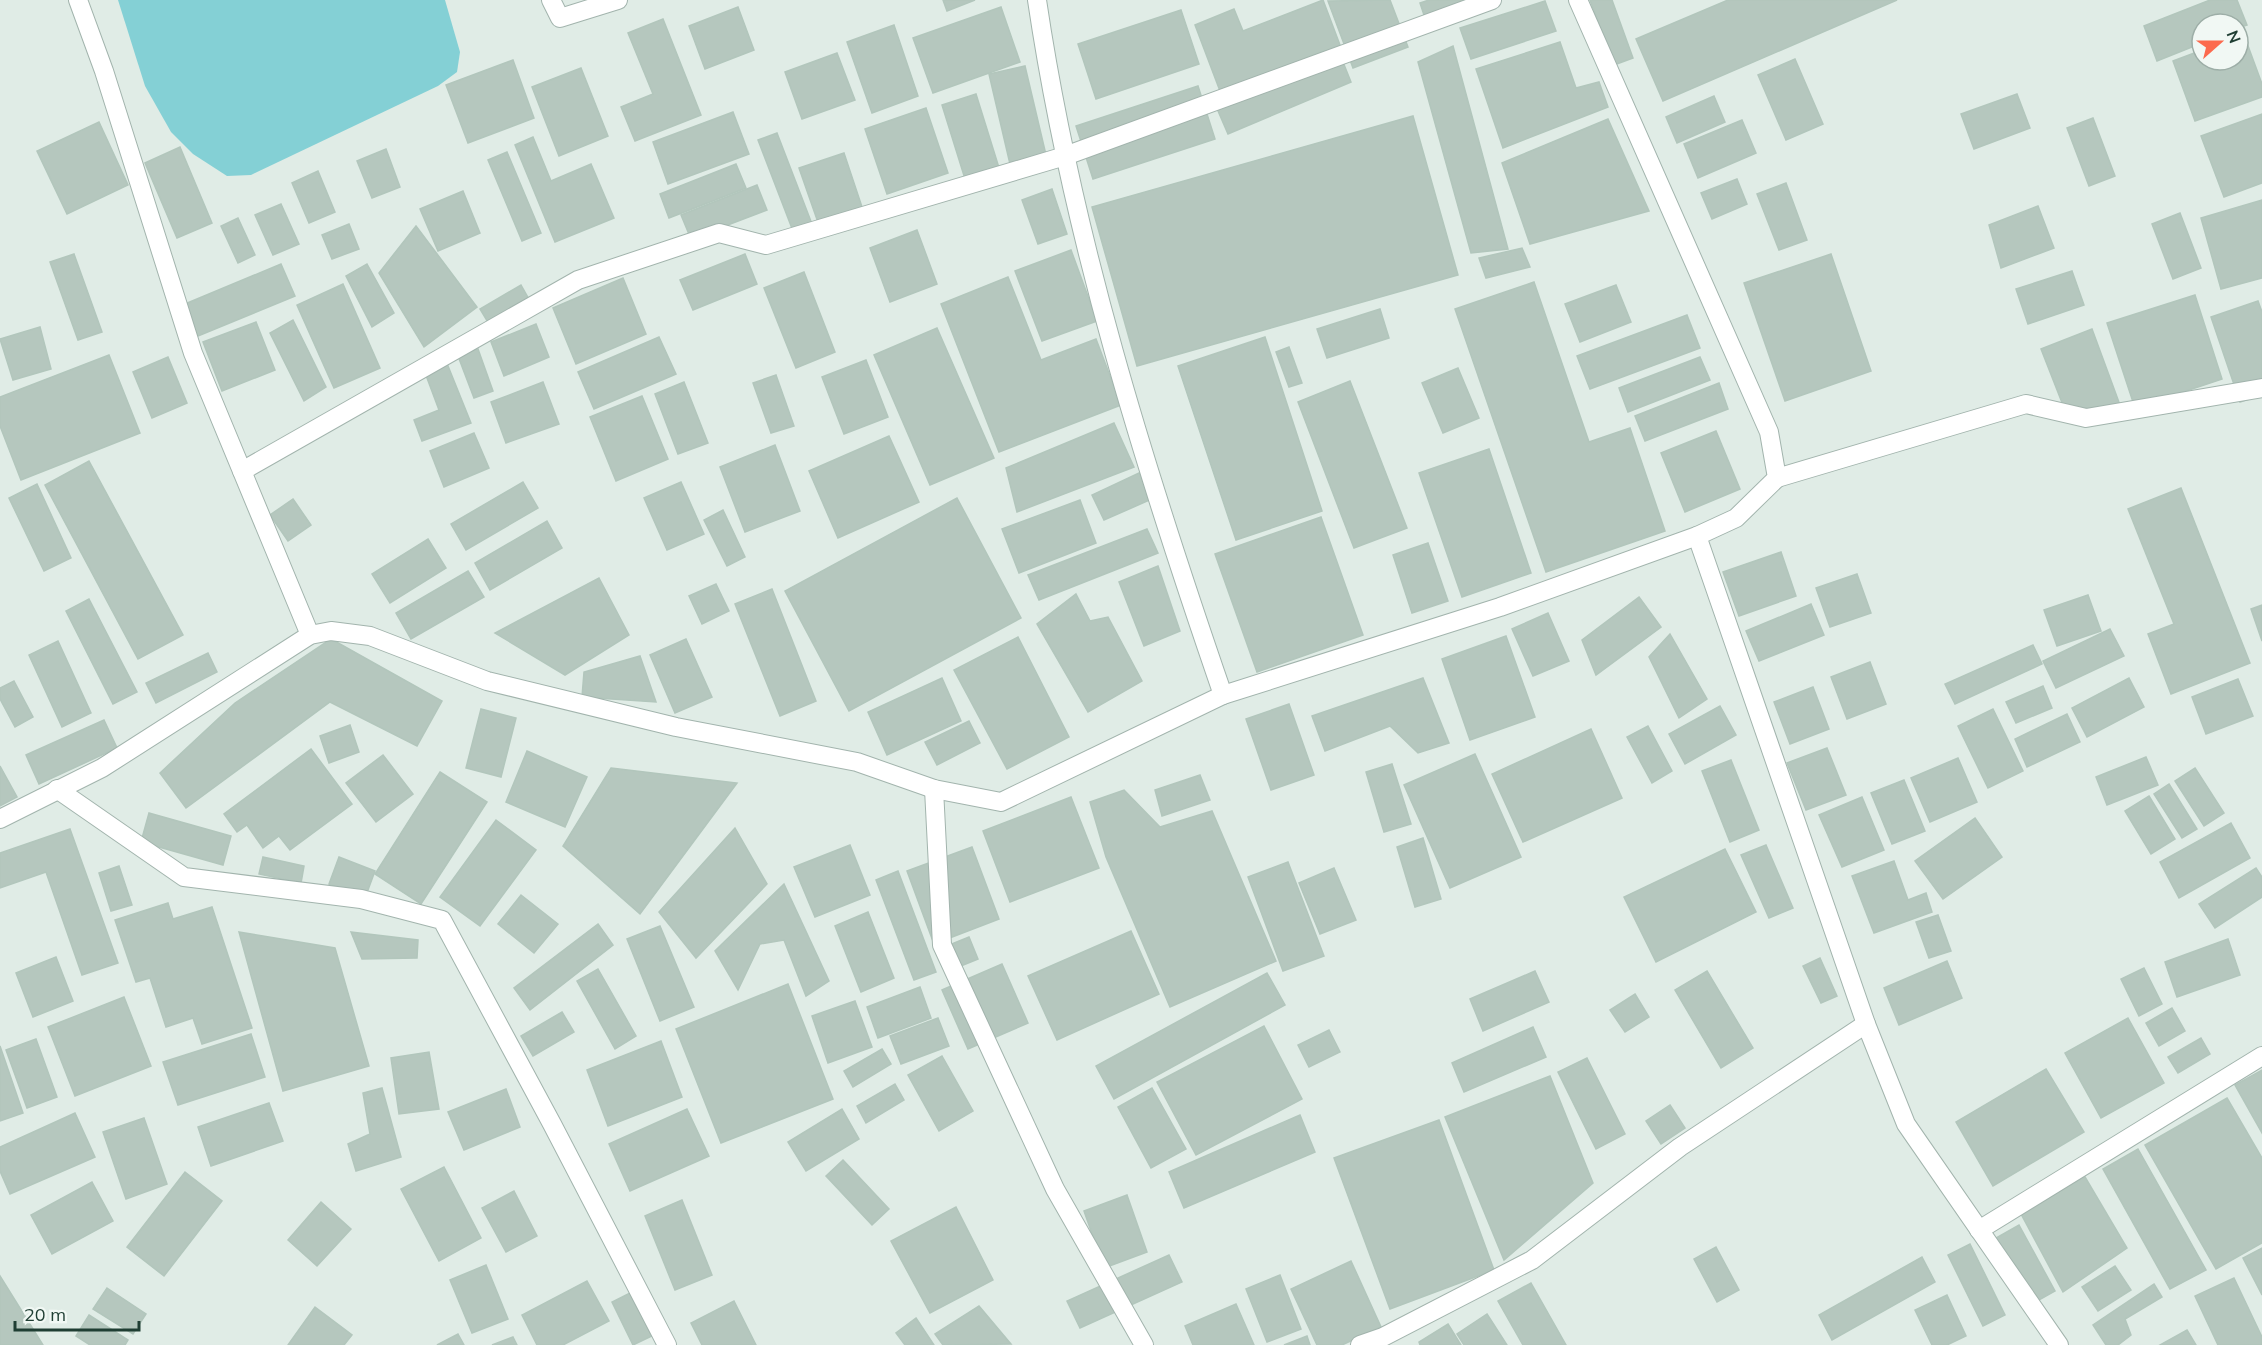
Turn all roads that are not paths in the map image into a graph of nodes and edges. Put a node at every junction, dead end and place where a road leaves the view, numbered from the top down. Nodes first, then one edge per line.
1 (78, 0) edge
2 (551, 0) edge
3 (618, 0) edge
4 (1037, 0) edge
5 (1492, 0) edge
6 (1578, 0) edge
7 (1065, 156) junction
8 (2262, 388) edge
9 (242, 471) junction
10 (1778, 478) junction
11 (1697, 536) junction
12 (310, 635) junction
13 (1224, 695) junction
14 (57, 789) junction
15 (934, 789) junction
16 (0, 819) edge
17 (1866, 1024) junction
18 (2262, 1056) edge
19 (1979, 1230) junction
20 (667, 1345) edge
21 (1144, 1345) edge
22 (1360, 1345) edge
23 (2058, 1345) edge

1 - 9 street
2 - 3 street
4 - 7 street
5 - 7 street
6 - 10 street
7 - 9 street
7 - 13 street
8 - 10 street
9 - 12 street
10 - 11 street
11 - 13 street
11 - 17 street
12 - 14 street
12 - 15 street
13 - 15 street
14 - 16 street
14 - 20 street
15 - 21 street
17 - 19 street
17 - 22 street
18 - 19 street
19 - 23 street

